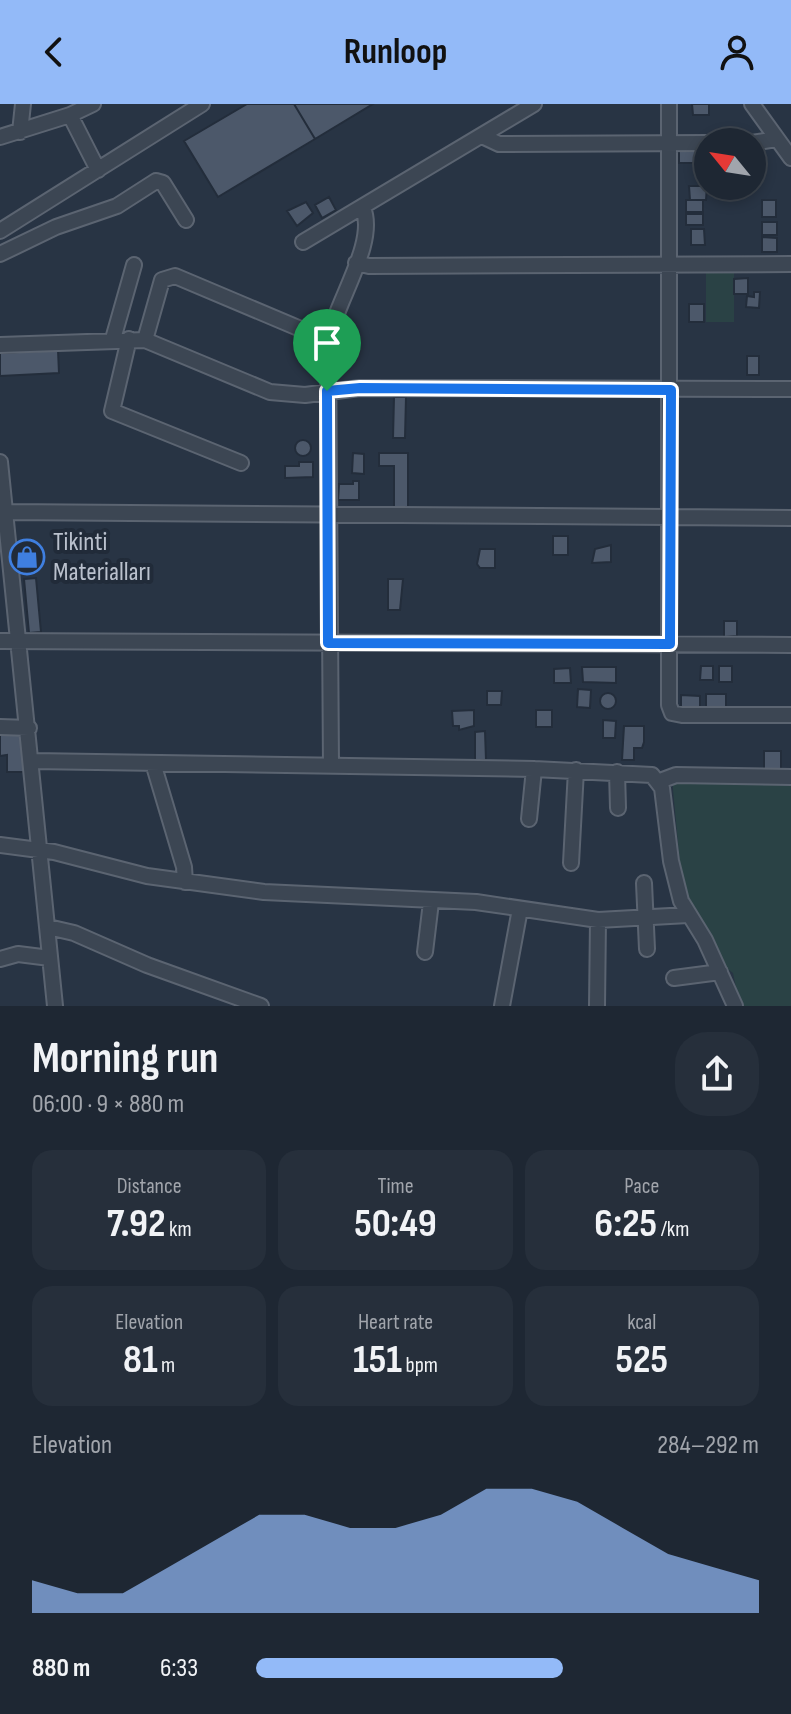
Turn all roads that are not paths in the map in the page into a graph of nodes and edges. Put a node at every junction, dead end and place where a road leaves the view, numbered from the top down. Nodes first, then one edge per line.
1 (23, 104) edge
2 (93, 104) edge
3 (202, 104) edge
4 (534, 104) edge
5 (669, 104) edge
6 (752, 104) edge
7 (70, 115) junction
8 (20, 132) junction
9 (482, 136) junction
10 (0, 137) edge
11 (776, 139) junction
12 (766, 141) edge
13 (670, 143) junction
14 (694, 143) edge
15 (791, 158) edge
16 (98, 170) junction
17 (363, 208) junction
18 (186, 220) dead end
19 (0, 231) edge
20 (303, 242) dead end
21 (0, 254) edge
22 (356, 263) junction
23 (669, 263) junction
24 (791, 264) edge
25 (134, 265) dead end
26 (303, 330) dead end
27 (121, 339) junction
28 (145, 340) junction
29 (0, 345) edge
30 (791, 389) edge
31 (671, 390) junction
32 (327, 391) junction
33 (0, 462) edge
34 (241, 463) dead end
35 (7, 512) junction
36 (328, 514) junction
37 (671, 517) junction
38 (791, 518) edge
39 (6, 567) edge
40 (0, 641) edge
41 (19, 641) junction
42 (328, 643) junction
43 (670, 644) junction
44 (791, 645) edge
45 (791, 715) edge
46 (0, 727) edge
47 (29, 728) junction
48 (33, 761) junction
49 (153, 763) junction
50 (331, 766) junction
51 (534, 769) junction
52 (576, 770) junction
53 (617, 772) junction
54 (791, 777) edge
55 (660, 781) junction
56 (618, 808) dead end
57 (529, 819) dead end
58 (0, 845) edge
59 (39, 850) junction
60 (571, 863) dead end
61 (185, 882) junction
62 (644, 883) dead end
63 (431, 902) junction
64 (520, 909) junction
65 (688, 915) junction
66 (598, 920) junction
67 (645, 920) junction
68 (48, 927) junction
69 (647, 949) dead end
70 (425, 952) dead end
71 (50, 958) junction
72 (0, 959) edge
73 (720, 972) junction
74 (674, 978) dead end
75 (55, 1006) edge
76 (261, 1006) edge
77 (502, 1006) edge
78 (597, 1006) edge
79 (735, 1006) edge

1 - 8 street
2 - 7 street
3 - 16 street
4 - 9 street
5 - 13 street
6 - 11 street
7 - 8 street
7 - 16 street
8 - 10 street
9 - 13 street
9 - 17 street
11 - 12 street
11 - 15 street
13 - 14 street
13 - 23 street
16 - 19 street
17 - 20 street
17 - 22 street
18 - 21 street
22 - 23 street
22 - 32 street
23 - 24 street
23 - 31 street
25 - 27 street
26 - 28 street
27 - 28 street
27 - 29 street
27 - 34 street
28 - 32 street
30 - 31 street
31 - 32 street
31 - 37 street
32 - 36 street
33 - 35 street
35 - 36 street
35 - 39 street
36 - 37 street
36 - 42 street
37 - 38 street
37 - 43 street
39 - 41 street
40 - 41 street
41 - 42 street
41 - 47 street
42 - 43 street
42 - 50 street
43 - 44 street
43 - 45 street
46 - 47 street
47 - 48 street
48 - 49 street
48 - 59 street
49 - 50 street
49 - 61 street
50 - 51 street
51 - 52 street
51 - 57 street
52 - 53 street
52 - 60 street
53 - 55 street
53 - 56 street
54 - 55 street
55 - 65 street
58 - 59 street
59 - 61 street
59 - 68 street
61 - 63 street
62 - 67 street
63 - 64 street
63 - 70 street
64 - 66 street
64 - 77 street
65 - 67 street
65 - 73 street
66 - 67 street
66 - 78 street
67 - 69 street
68 - 71 street
68 - 76 street
71 - 72 street
71 - 75 street
73 - 74 street
73 - 79 street

